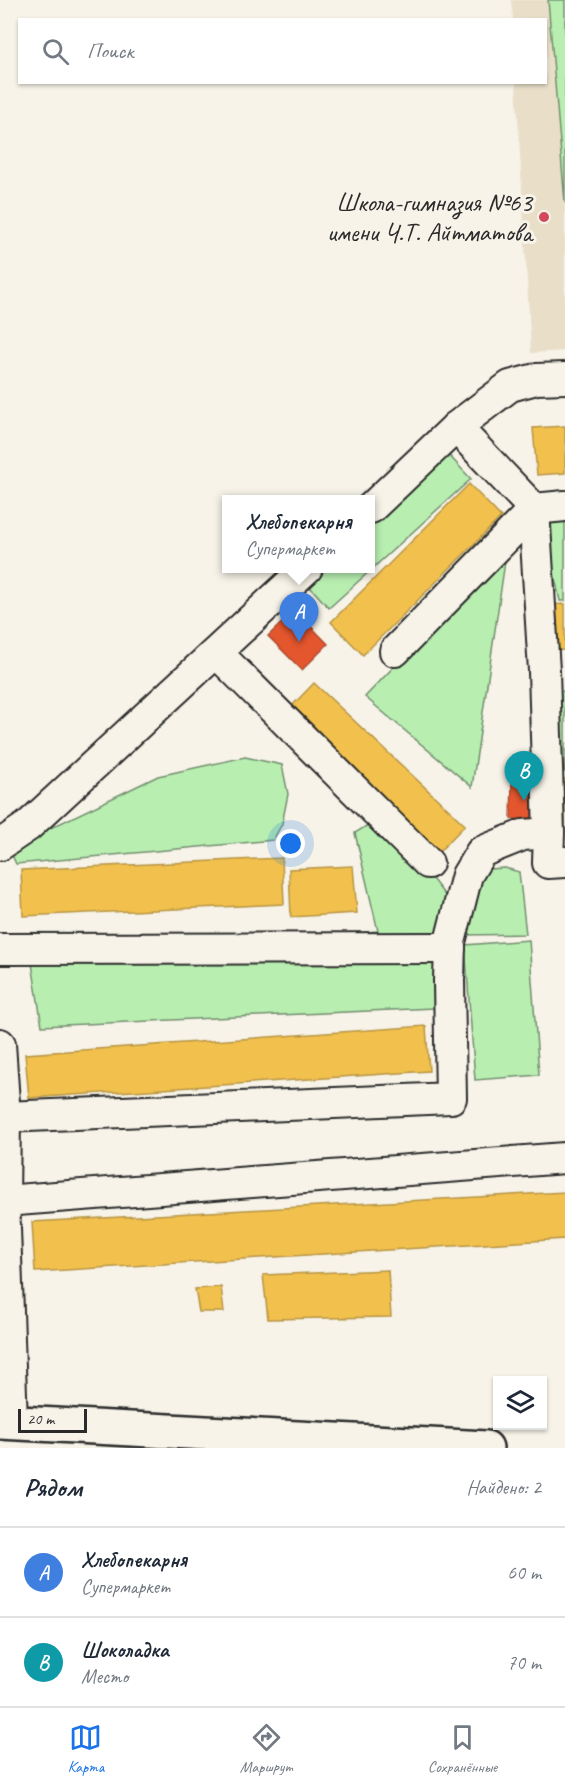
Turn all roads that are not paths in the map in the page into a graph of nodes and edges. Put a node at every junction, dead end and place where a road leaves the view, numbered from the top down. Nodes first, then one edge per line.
1 (565, 378) edge
2 (456, 427) junction
3 (375, 504) edge
4 (565, 506) edge
5 (534, 509) junction
6 (302, 573) edge
7 (395, 651) dead end
8 (217, 653) junction
9 (555, 671) edge
10 (549, 833) junction
11 (0, 845) edge
12 (565, 862) edge
13 (428, 863) dead end
14 (450, 948) junction
15 (0, 949) edge
16 (0, 1044) edge
17 (5, 1117) junction
18 (565, 1158) edge
19 (3, 1193) edge
20 (5, 1365) edge
21 (6, 1422) edge
22 (140, 1438) edge
23 (486, 1448) edge

1 - 2 lane
2 - 3 lane
2 - 5 lane
4 - 5 lane
5 - 7 lane
5 - 9 lane
6 - 8 lane
8 - 11 lane
8 - 13 lane
9 - 10 lane
10 - 12 lane
10 - 14 lane
14 - 15 lane
14 - 17 lane
16 - 17 lane
17 - 19 lane
18 - 19 lane
19 - 20 lane
20 - 21 lane
21 - 22 main road
22 - 23 main road

